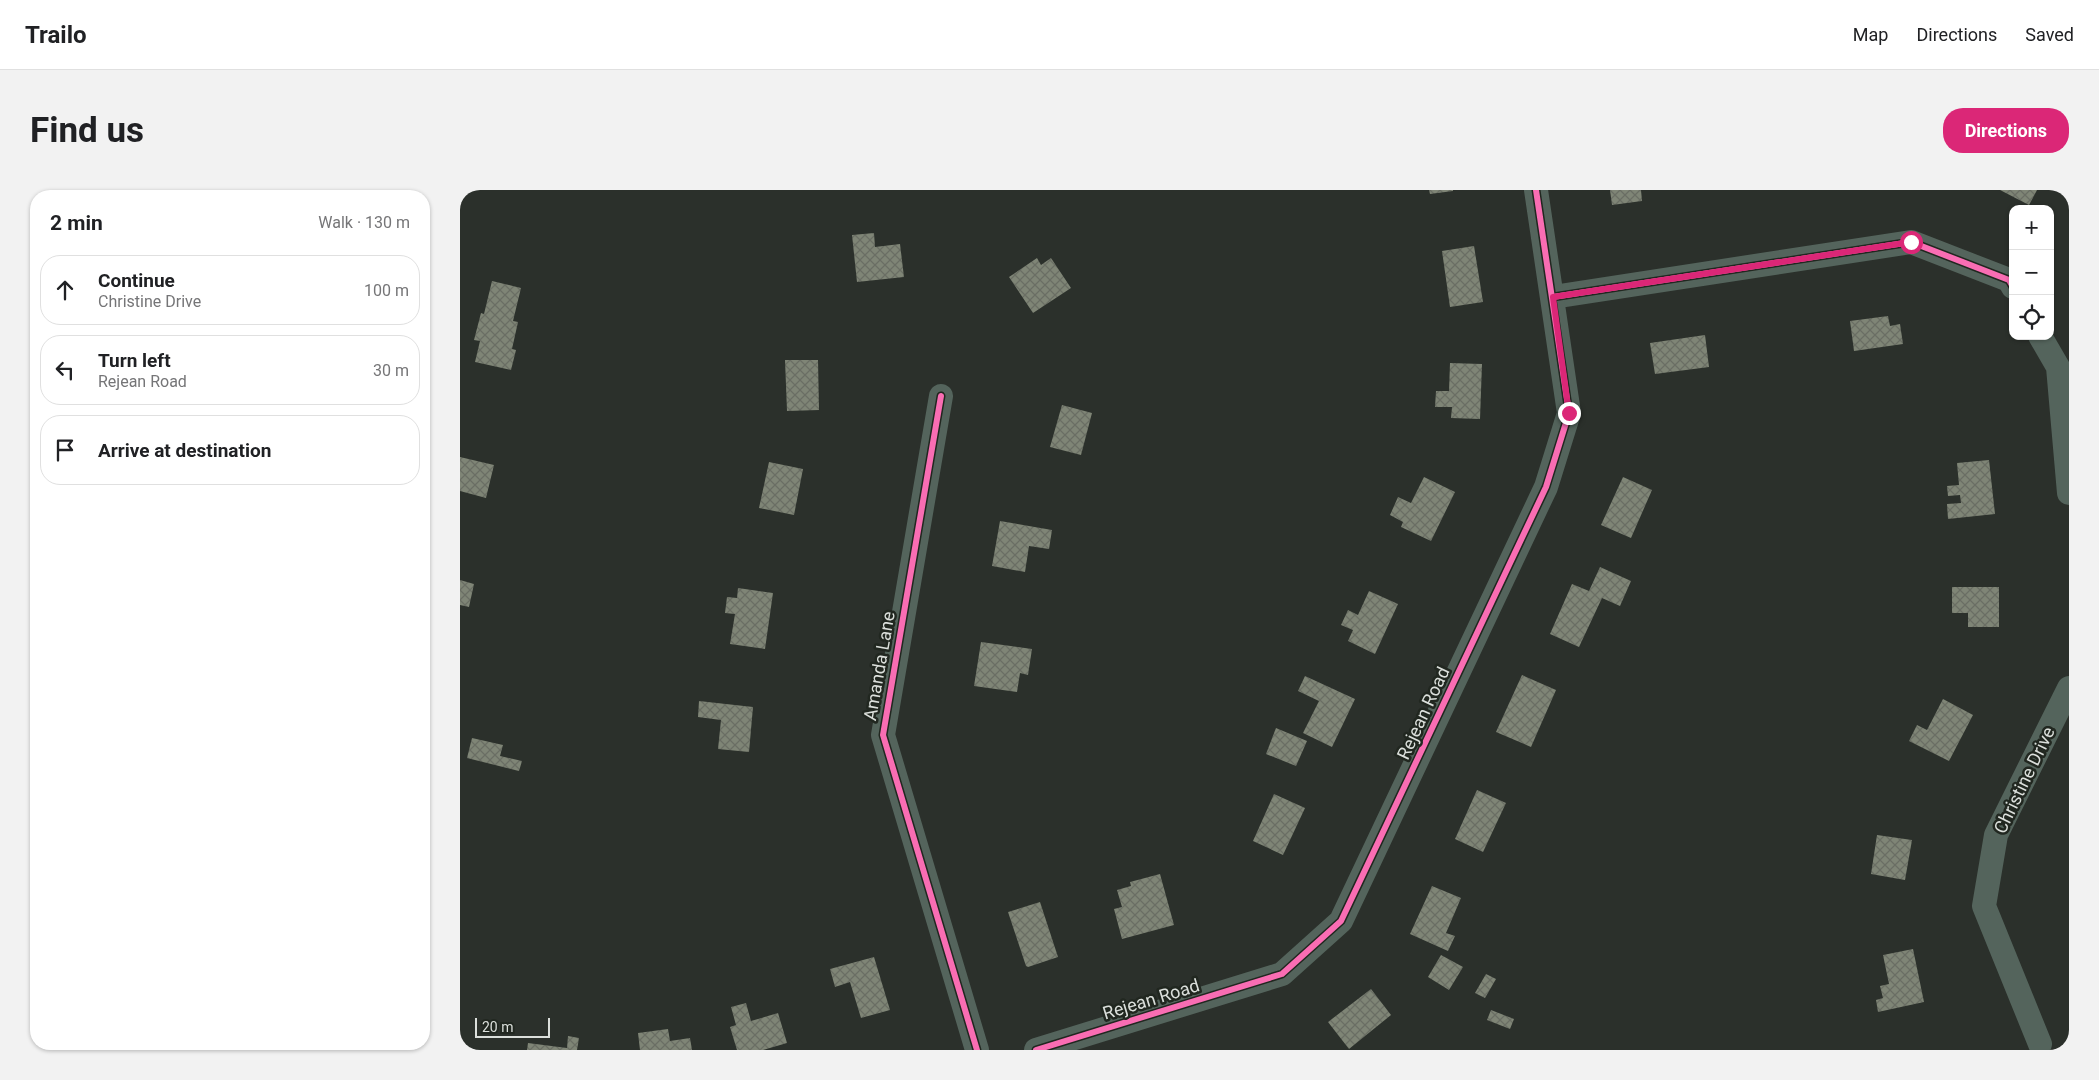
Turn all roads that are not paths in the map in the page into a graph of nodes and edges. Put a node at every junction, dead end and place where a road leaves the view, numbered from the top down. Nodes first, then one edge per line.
1 (1536, 190) edge
2 (2009, 280) edge
3 (1553, 297) junction
4 (2042, 340) edge
5 (941, 396) dead end
6 (2069, 492) edge
7 (2069, 688) edge
8 (2040, 1044) dead end
9 (977, 1050) edge
10 (1036, 1050) edge

1 - 3 street, Rejean Road
2 - 3 street
3 - 10 street, Rejean Road
4 - 6 street
5 - 9 street, Amanda Lane
7 - 8 street, Christine Drive

